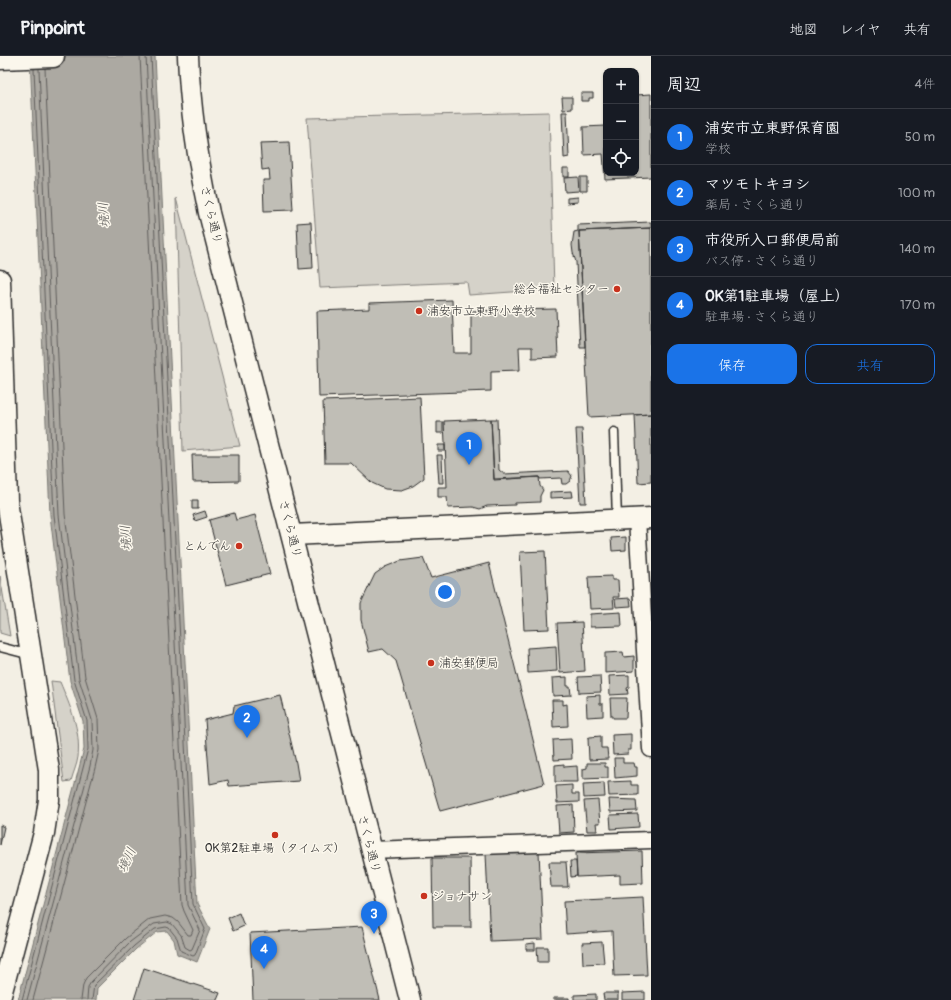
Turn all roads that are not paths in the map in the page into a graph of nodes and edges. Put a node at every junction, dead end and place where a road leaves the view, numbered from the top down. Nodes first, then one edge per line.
1 (53, 56) edge
2 (188, 56) edge
3 (0, 58) edge
4 (0, 280) edge
5 (1, 337) edge
6 (614, 432) dead end
7 (3, 461) edge
8 (4, 503) edge
9 (635, 519) edge
10 (292, 535) junction
11 (0, 647) edge
12 (31, 656) junction
13 (651, 749) edge
14 (651, 840) edge
15 (371, 850) junction
16 (0, 999) edge
17 (410, 1000) edge

1 - 3 highway
2 - 10 street, さくら通り
4 - 5 street
5 - 7 street
6 - 9 lane
7 - 8 street
8 - 12 street
9 - 10 street
9 - 13 street
10 - 15 street, さくら通り
11 - 12 lane
12 - 16 street
14 - 15 street
15 - 17 street, さくら通り

